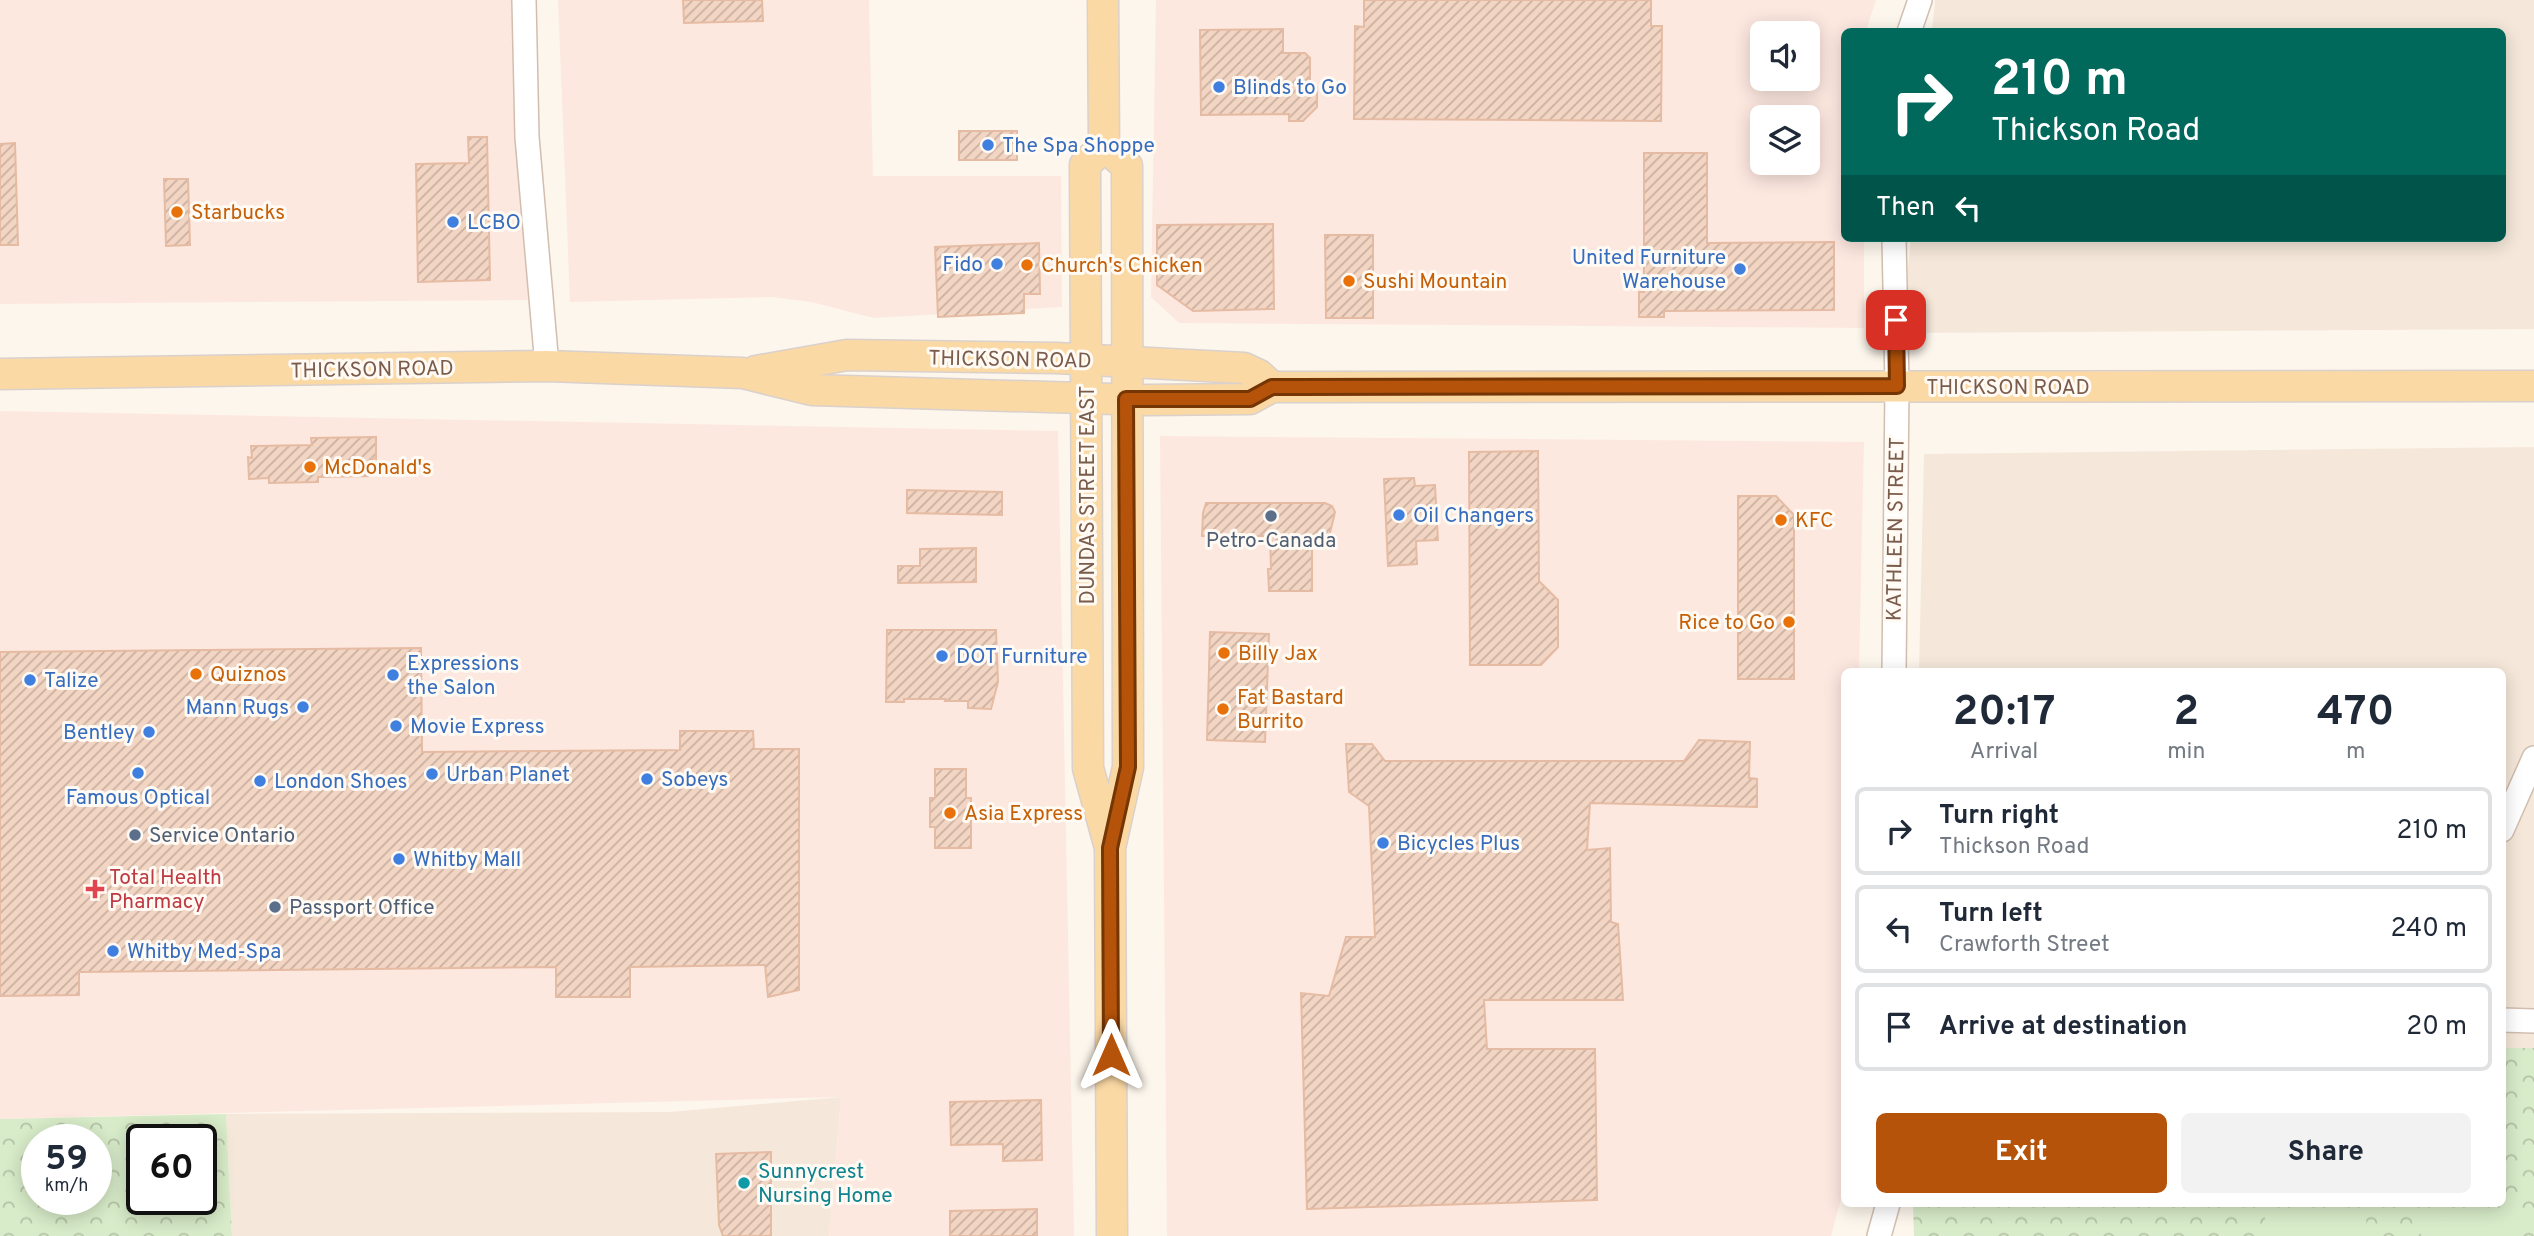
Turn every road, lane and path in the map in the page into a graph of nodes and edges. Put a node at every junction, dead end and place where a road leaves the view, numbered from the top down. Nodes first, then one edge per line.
1 (524, 0) edge
2 (1103, 0) edge
3 (1920, 0) edge
4 (1910, 28) edge
5 (1104, 146) junction
6 (1894, 242) edge
7 (1087, 360) junction
8 (1126, 362) junction
9 (547, 366) junction
10 (743, 373) junction
11 (0, 374) edge
12 (1897, 386) junction
13 (2534, 386) edge
14 (1272, 387) junction
15 (1086, 398) junction
16 (1126, 399) junction
17 (1894, 668) edge
18 (2534, 758) edge
19 (2506, 821) edge
20 (1110, 848) junction
21 (2506, 1020) edge
22 (2534, 1021) edge
23 (1887, 1207) edge
24 (1112, 1236) edge
25 (1880, 1236) edge

1 - 9 street
2 - 5 main road
3 - 4 street
5 - 7 main road, DUNDAS STREET EAST
5 - 8 main road, DUNDAS STREET EAST
6 - 12 street, KATHLEEN STREET
7 - 8 main road, THICKSON ROAD
7 - 10 main road, THICKSON ROAD
7 - 15 main road, DUNDAS STREET EAST
8 - 14 main road, THICKSON ROAD
8 - 16 main road, DUNDAS STREET EAST
9 - 10 main road, THICKSON ROAD
9 - 11 main road, THICKSON ROAD
10 - 15 main road, THICKSON ROAD
12 - 13 main road, THICKSON ROAD
12 - 14 main road, THICKSON ROAD
12 - 17 street, KATHLEEN STREET
14 - 16 main road, THICKSON ROAD
15 - 16 main road, THICKSON ROAD
15 - 20 main road, DUNDAS STREET EAST
16 - 20 main road, DUNDAS STREET EAST
18 - 19 street
20 - 24 main road, DUNDAS STREET EAST
21 - 22 street
23 - 25 street

